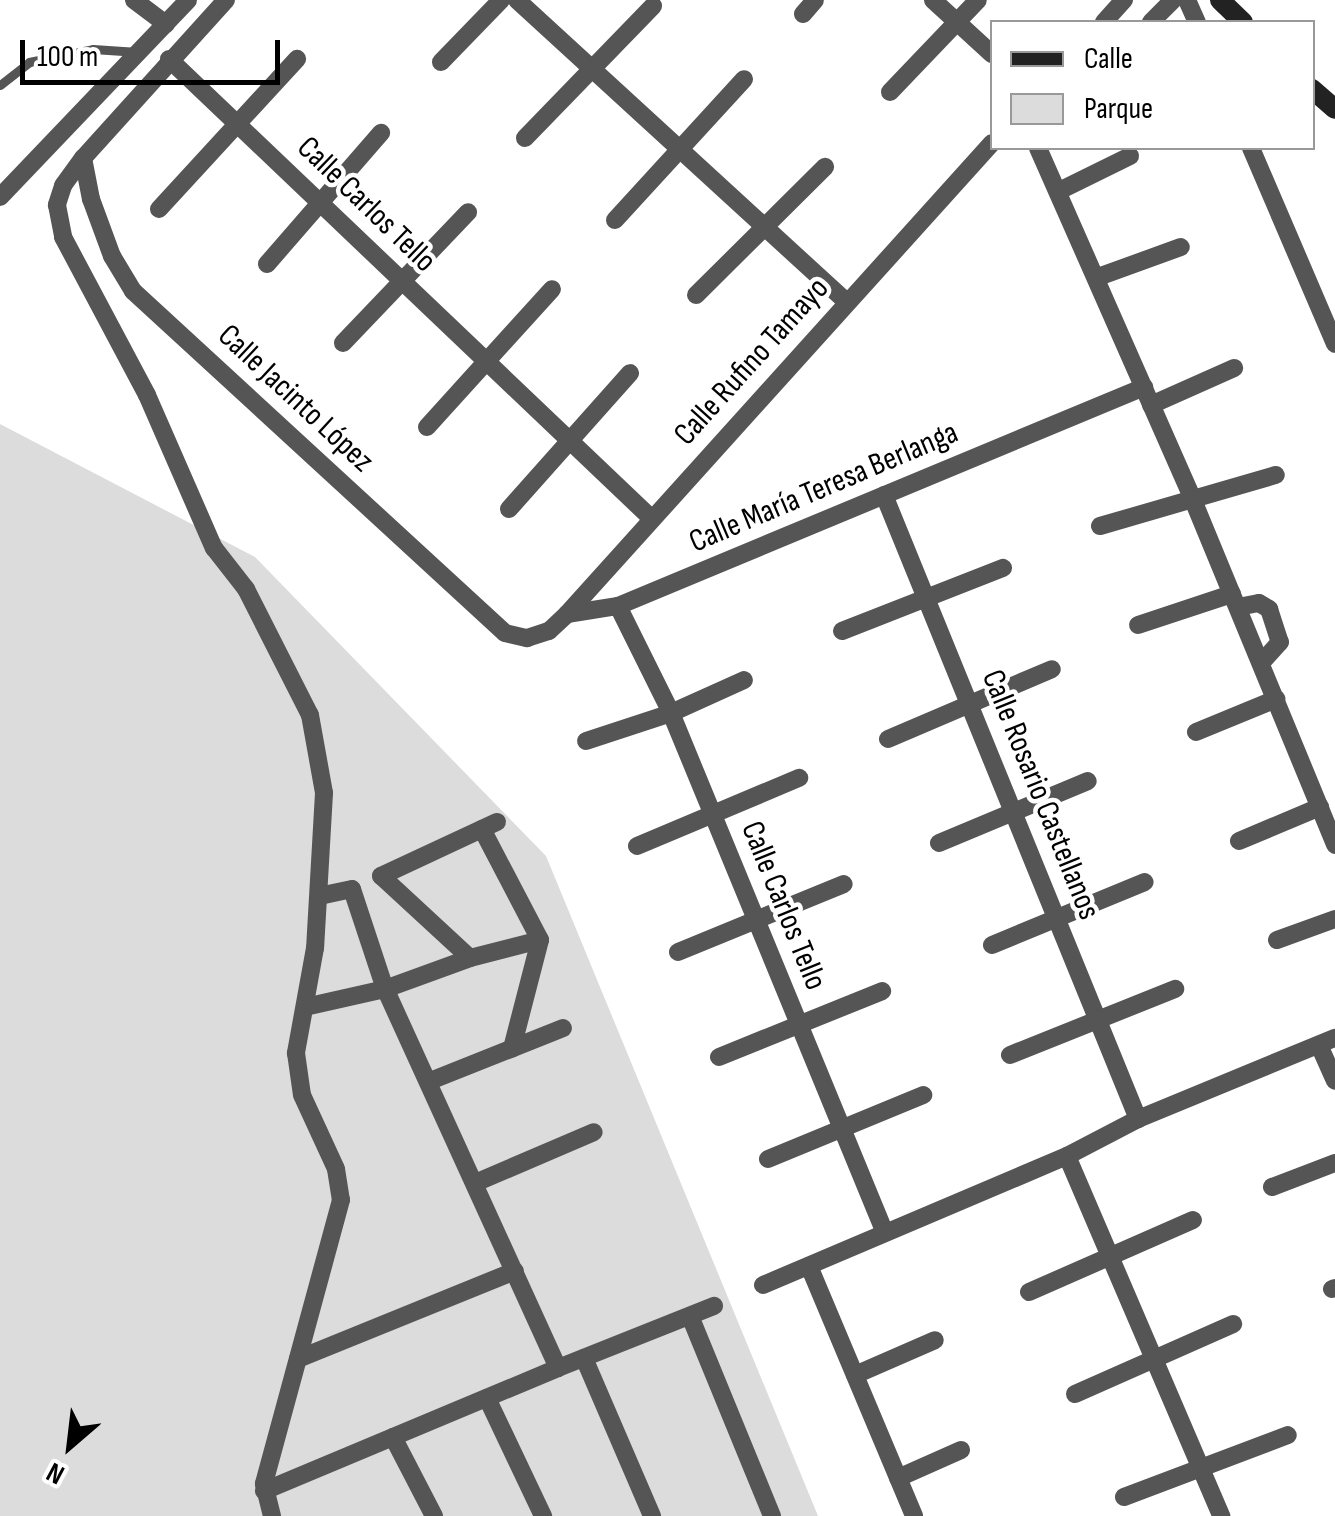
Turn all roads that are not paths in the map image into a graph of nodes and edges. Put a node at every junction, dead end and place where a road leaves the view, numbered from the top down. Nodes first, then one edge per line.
1 (134, 0) edge
2 (188, 0) edge
3 (226, 0) edge
4 (501, 0) edge
5 (517, 0) edge
6 (933, 0) edge
7 (978, 0) edge
8 (1124, 0) edge
9 (1173, 0) edge
10 (1220, 0) edge
11 (653, 6) dead end
12 (1106, 20) edge
13 (1153, 20) edge
14 (1241, 20) edge
15 (958, 22) junction
16 (166, 24) junction
17 (138, 52) junction
18 (990, 52) edge
19 (169, 59) junction
20 (296, 59) dead end
21 (442, 62) dead end
22 (592, 69) junction
23 (744, 79) dead end
24 (0, 85) edge
25 (890, 92) dead end
26 (1315, 92) edge
27 (1335, 110) edge
28 (235, 122) junction
29 (381, 133) dead end
30 (525, 138) dead end
31 (990, 150) edge
32 (1039, 150) edge
33 (1252, 150) edge
34 (682, 151) junction
35 (1130, 156) dead end
36 (83, 158) junction
37 (824, 167) dead end
38 (1060, 190) junction
39 (0, 196) edge
40 (322, 205) junction
41 (159, 209) dead end
42 (468, 212) dead end
43 (615, 220) dead end
44 (764, 226) junction
45 (1181, 247) dead end
46 (267, 264) dead end
47 (1098, 277) junction
48 (403, 282) junction
49 (552, 288) dead end
50 (696, 295) dead end
51 (846, 302) junction
52 (343, 343) dead end
53 (1335, 344) edge
54 (486, 360) junction
55 (1234, 368) dead end
56 (630, 373) dead end
57 (1148, 396) junction
58 (426, 427) dead end
59 (570, 440) junction
60 (1276, 475) dead end
61 (884, 496) junction
62 (1193, 500) junction
63 (509, 509) dead end
64 (652, 518) junction
65 (1100, 526) dead end
66 (1003, 568) dead end
67 (928, 597) junction
68 (1235, 600) junction
69 (618, 606) junction
70 (567, 614) junction
71 (1138, 625) dead end
72 (842, 631) dead end
73 (527, 638) joint
74 (1261, 663) junction
75 (1052, 670) dead end
76 (744, 680) dead end
77 (1276, 698) junction
78 (970, 707) junction
79 (671, 713) junction
80 (1196, 732) dead end
81 (888, 738) dead end
82 (586, 741) dead end
83 (800, 778) dead end
84 (1088, 781) dead end
85 (1320, 807) junction
86 (714, 815) junction
87 (1015, 815) junction
88 (1239, 840) dead end
89 (940, 843) dead end
90 (1335, 845) edge
91 (636, 846) dead end
92 (381, 876) junction
93 (1145, 882) dead end
94 (844, 884) dead end
95 (352, 889) junction
96 (320, 896) junction
97 (755, 918) junction
98 (1058, 919) junction
99 (1335, 920) edge
100 (540, 940) junction
101 (1277, 940) dead end
102 (992, 945) dead end
103 (678, 952) dead end
104 (470, 958) junction
105 (385, 989) junction
106 (1175, 990) dead end
107 (882, 991) dead end
108 (304, 1007) junction
109 (1098, 1020) junction
110 (799, 1024) junction
111 (563, 1028) dead end
112 (1327, 1041) edge
113 (512, 1048) junction
114 (1010, 1055) dead end
115 (719, 1058) dead end
116 (430, 1081) junction
117 (1335, 1081) edge
118 (924, 1095) dead end
119 (1138, 1119) junction
120 (840, 1128) junction
121 (594, 1132) dead end
122 (1067, 1156) junction
123 (768, 1160) dead end
124 (1335, 1163) edge
125 (475, 1183) junction
126 (1272, 1187) dead end
127 (1193, 1220) dead end
128 (885, 1232) junction
129 (1109, 1254) junction
130 (810, 1266) junction
131 (515, 1271) junction
132 (763, 1285) dead end
133 (1029, 1292) dead end
134 (714, 1306) dead end
135 (690, 1316) junction
136 (1233, 1324) dead end
137 (935, 1340) dead end
138 (584, 1358) junction
139 (298, 1359) junction
140 (1155, 1360) junction
141 (558, 1368) junction
142 (855, 1374) junction
143 (1074, 1394) dead end
144 (487, 1398) junction
145 (1288, 1434) dead end
146 (394, 1438) junction
147 (960, 1450) dead end
148 (1201, 1468) junction
149 (898, 1478) junction
150 (264, 1491) junction
151 (1124, 1497) dead end
152 (272, 1516) edge
153 (434, 1516) edge
154 (543, 1516) edge
155 (652, 1516) edge
156 (772, 1516) edge
157 (914, 1516) edge
158 (1222, 1516) edge

1 - 16 street
2 - 16 street
3 - 19 street
4 - 21 street
5 - 22 street
6 - 15 street
7 - 15 street
8 - 12 street
9 - 13 street
10 - 14 main road
11 - 22 street
15 - 18 street
15 - 25 street
16 - 17 street
17 - 24 lane
17 - 39 street
19 - 28 street, Calle Carlos Tello
19 - 36 street
20 - 28 street
22 - 30 street
22 - 34 street
23 - 34 street
26 - 27 main road
28 - 40 street, Calle Carlos Tello
28 - 41 street
29 - 40 street
31 - 51 street, Calle Rufino Tamayo
32 - 38 street
33 - 53 street
34 - 43 street
34 - 44 street
35 - 38 street
36 - 73 street, Calle Jacinto López
36 - 96 street
37 - 44 street
38 - 47 street
40 - 46 street
40 - 48 street, Calle Carlos Tello
42 - 48 street
44 - 50 street
44 - 51 street
45 - 47 street
47 - 57 street
48 - 52 street
48 - 54 street, Calle Carlos Tello
49 - 54 street
51 - 64 street, Calle Rufino Tamayo
54 - 58 street
54 - 59 street, Calle Carlos Tello
55 - 57 street, Calle María Teresa Berlanga
56 - 59 street
57 - 61 street, Calle María Teresa Berlanga
57 - 62 street
59 - 63 street
59 - 64 street, Calle Carlos Tello
60 - 62 street
61 - 67 street, Calle Rosario Castellanos
61 - 69 street, Calle María Teresa Berlanga
62 - 65 street
62 - 68 street
64 - 70 street, Calle Rufino Tamayo
66 - 67 street
67 - 72 street
67 - 78 street, Calle Rosario Castellanos
68 - 71 street
68 - 74 street
68 - 74 street
69 - 70 street, Calle María Teresa Berlanga
69 - 79 street, Calle Carlos Tello
70 - 73 street, Calle María Teresa Berlanga
74 - 77 street
75 - 78 street
76 - 79 street
77 - 80 street
77 - 85 street
78 - 81 street
78 - 87 street, Calle Rosario Castellanos
79 - 82 street
79 - 86 street, Calle Carlos Tello
83 - 86 street
84 - 87 street
85 - 88 street
85 - 90 street
86 - 91 street
86 - 97 street, Calle Carlos Tello
87 - 89 street
87 - 98 street, Calle Rosario Castellanos
92 - 95 street
92 - 100 street
92 - 104 street
93 - 98 street
94 - 97 street
95 - 96 street
95 - 105 street
96 - 108 street
97 - 103 street
97 - 110 street, Calle Carlos Tello
98 - 102 street
98 - 109 street, Calle Rosario Castellanos
99 - 101 street
100 - 104 street
100 - 113 street
104 - 105 street
105 - 108 street
105 - 116 street
106 - 109 street
107 - 110 street
108 - 139 street
109 - 114 street
109 - 119 street, Calle Rosario Castellanos
110 - 115 street
110 - 120 street, Calle Carlos Tello
111 - 113 street
112 - 117 street
112 - 119 street
113 - 116 street
116 - 125 street
118 - 120 street
119 - 122 street
120 - 123 street
120 - 128 street, Calle Carlos Tello
121 - 125 street
122 - 128 street
122 - 129 street
124 - 126 street
125 - 131 street
127 - 129 street
128 - 130 street
129 - 133 street
129 - 140 street
130 - 132 street
130 - 142 street
131 - 139 street
131 - 141 street
134 - 135 street
135 - 138 street
135 - 156 street
136 - 140 street
137 - 142 street
138 - 141 street
138 - 155 street
139 - 150 street
140 - 143 street
140 - 148 street
141 - 144 street
142 - 149 street
144 - 146 street
144 - 154 street
145 - 148 street
146 - 150 street
146 - 153 street
147 - 149 street
148 - 151 street
148 - 158 street
149 - 157 street
150 - 152 street

